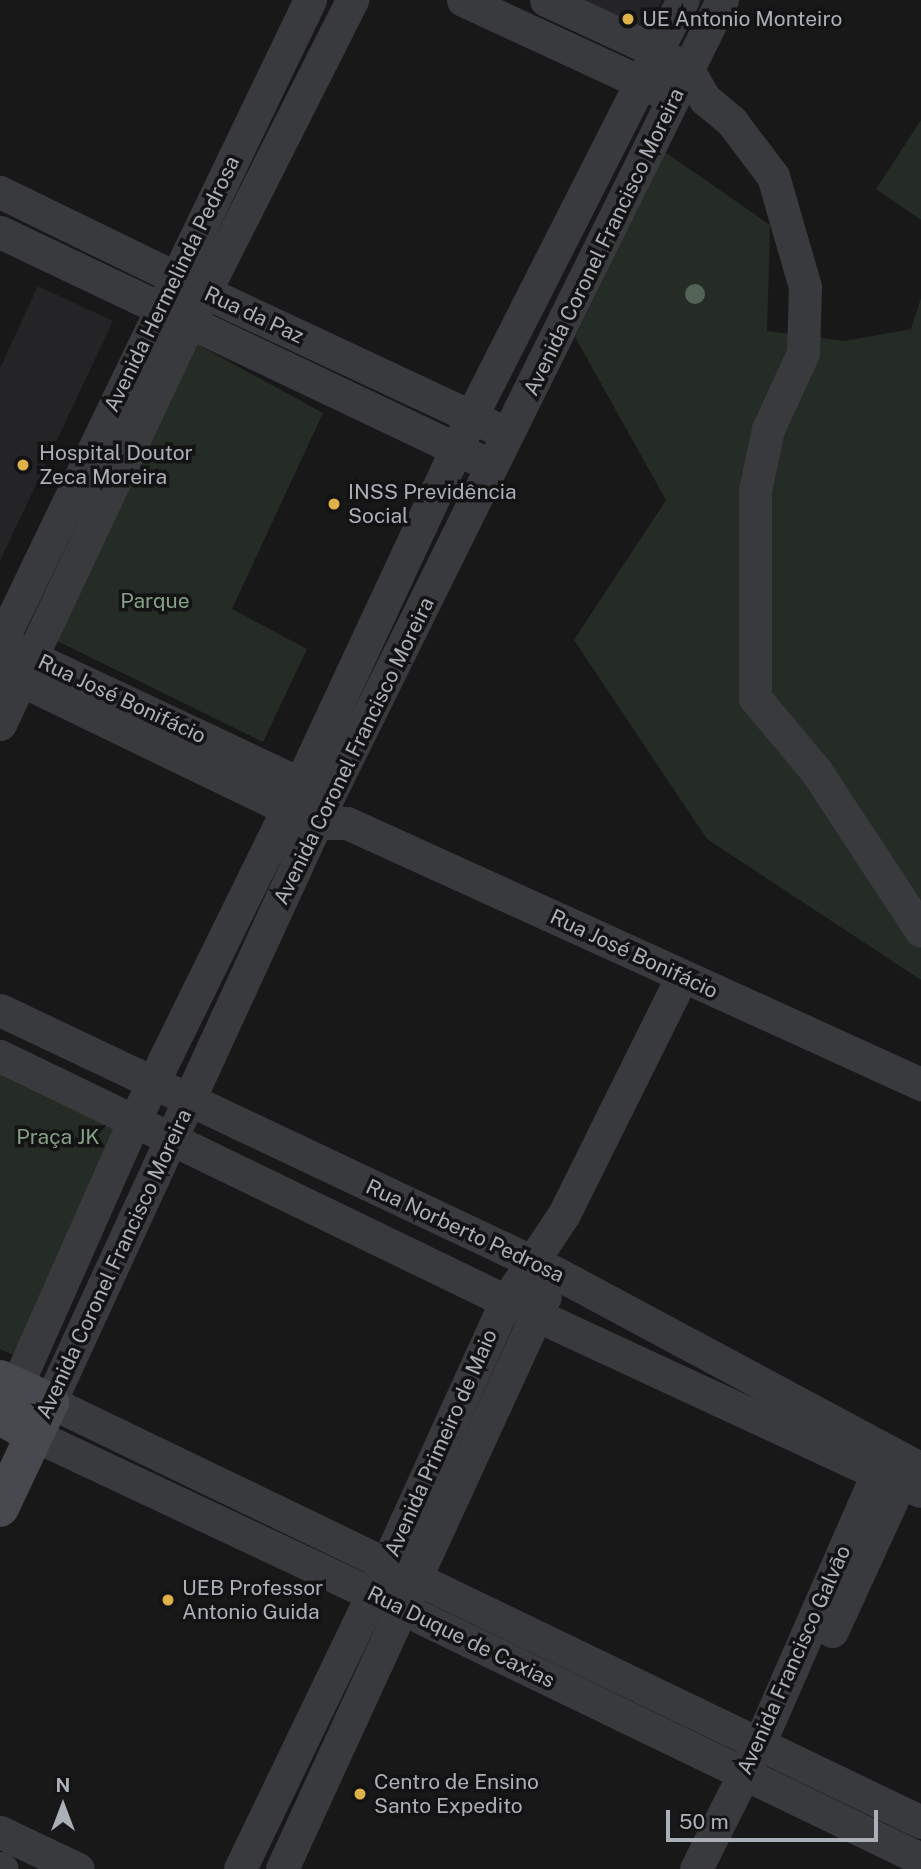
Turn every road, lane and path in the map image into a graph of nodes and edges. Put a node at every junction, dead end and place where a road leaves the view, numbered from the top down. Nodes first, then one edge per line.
1 (310, 0) edge
2 (352, 0) edge
3 (463, 0) edge
4 (547, 0) edge
5 (683, 0) edge
6 (722, 0) edge
7 (658, 52) junction
8 (639, 82) junction
9 (689, 89) junction
10 (0, 192) edge
11 (0, 232) edge
12 (175, 276) junction
13 (185, 306) junction
14 (471, 417) junction
15 (509, 434) junction
16 (456, 449) junction
17 (493, 467) junction
18 (0, 643) edge
19 (17, 669) edge
20 (0, 724) edge
21 (316, 807) junction
22 (921, 931) edge
23 (682, 976) junction
24 (0, 1010) edge
25 (0, 1056) edge
26 (154, 1082) junction
27 (921, 1084) edge
28 (190, 1101) junction
29 (135, 1119) junction
30 (170, 1138) junction
31 (543, 1267) junction
32 (506, 1301) junction
33 (536, 1314) junction
34 (3, 1403) edge
35 (42, 1419) junction
36 (907, 1476) edge
37 (0, 1508) edge
38 (400, 1570) junction
39 (384, 1600) junction
40 (768, 1749) junction
41 (753, 1779) junction
42 (913, 1818) edge
43 (0, 1832) edge
44 (890, 1844) junction
45 (921, 1859) edge
46 (78, 1869) edge
47 (240, 1869) edge
48 (282, 1869) edge
49 (696, 1869) edge
50 (722, 1869) edge

1 - 12 street, Avenida Hermelinda Pedrosa
2 - 13 street
3 - 8 street
4 - 7 street
5 - 7 street, Avenida Coronel Francisco Moreira
6 - 9 street, Avenida Coronel Francisco Moreira
7 - 8 street, Avenida Coronel Francisco Moreira
7 - 9 street
8 - 9 street
8 - 14 street, Avenida Coronel Francisco Moreira
9 - 15 street, Avenida Coronel Francisco Moreira
9 - 22 street
10 - 12 street
11 - 13 street, Rua da Paz
12 - 13 street, Avenida Hermelinda Pedrosa
13 - 14 street, Rua da Paz
13 - 16 street, Rua da Paz
13 - 18 street, Avenida Hermelinda Pedrosa
13 - 19 street
14 - 15 street, Rua da Paz
14 - 16 street, Avenida Coronel Francisco Moreira
15 - 17 street, Avenida Coronel Francisco Moreira
16 - 17 street, Rua da Paz
16 - 21 street, Avenida Coronel Francisco Moreira
17 - 21 street, Avenida Coronel Francisco Moreira
18 - 19 street, Rua José Bonifácio
19 - 20 street
19 - 21 street, Rua José Bonifácio
21 - 23 street, Rua José Bonifácio
21 - 26 street, Avenida Coronel Francisco Moreira
21 - 28 street, Avenida Coronel Francisco Moreira
23 - 27 street, Rua José Bonifácio
23 - 31 street, Avenida Primeiro de Maio
24 - 26 street, Rua Norberto Pedrosa
25 - 29 street, Rua Norberto Pedrosa
26 - 28 street, Rua Norberto Pedrosa
26 - 29 street, Avenida Coronel Francisco Moreira
28 - 30 street, Avenida Coronel Francisco Moreira
28 - 31 street, Rua Norberto Pedrosa
29 - 30 street, Rua Norberto Pedrosa
29 - 34 street, Avenida Coronel Francisco Moreira
30 - 32 street, Rua Norberto Pedrosa
30 - 35 street, Avenida Coronel Francisco Moreira
31 - 32 street, Avenida Primeiro de Maio
31 - 33 street, Avenida Primeiro de Maio
31 - 36 street, Rua Norberto Pedrosa
32 - 33 street, Rua Norberto Pedrosa
32 - 38 street, Avenida Primeiro de Maio
33 - 36 street, Rua Norberto Pedrosa
33 - 38 street, Avenida Primeiro de Maio
34 - 35 street, Rua Duque de Caxias
35 - 37 street, Avenida Coronel Francisco Moreira
35 - 38 street, Rua Duque de Caxias
35 - 39 street, Rua Duque de Caxias
36 - 40 street, Avenida Francisco Galvão
38 - 39 street, Avenida Primeiro de Maio
38 - 40 street, Rua Duque de Caxias
39 - 41 street, Rua Duque de Caxias
39 - 47 street, Avenida Primeiro de Maio
39 - 48 street, Avenida Primeiro de Maio
40 - 41 street, Avenida Francisco Galvão
40 - 42 street, Rua Duque de Caxias
41 - 44 street, Rua Duque de Caxias
41 - 49 street, Avenida Francisco Galvão
41 - 50 street, Avenida Francisco Galvão
42 - 44 street
43 - 46 street
44 - 45 street, Rua Duque de Caxias

